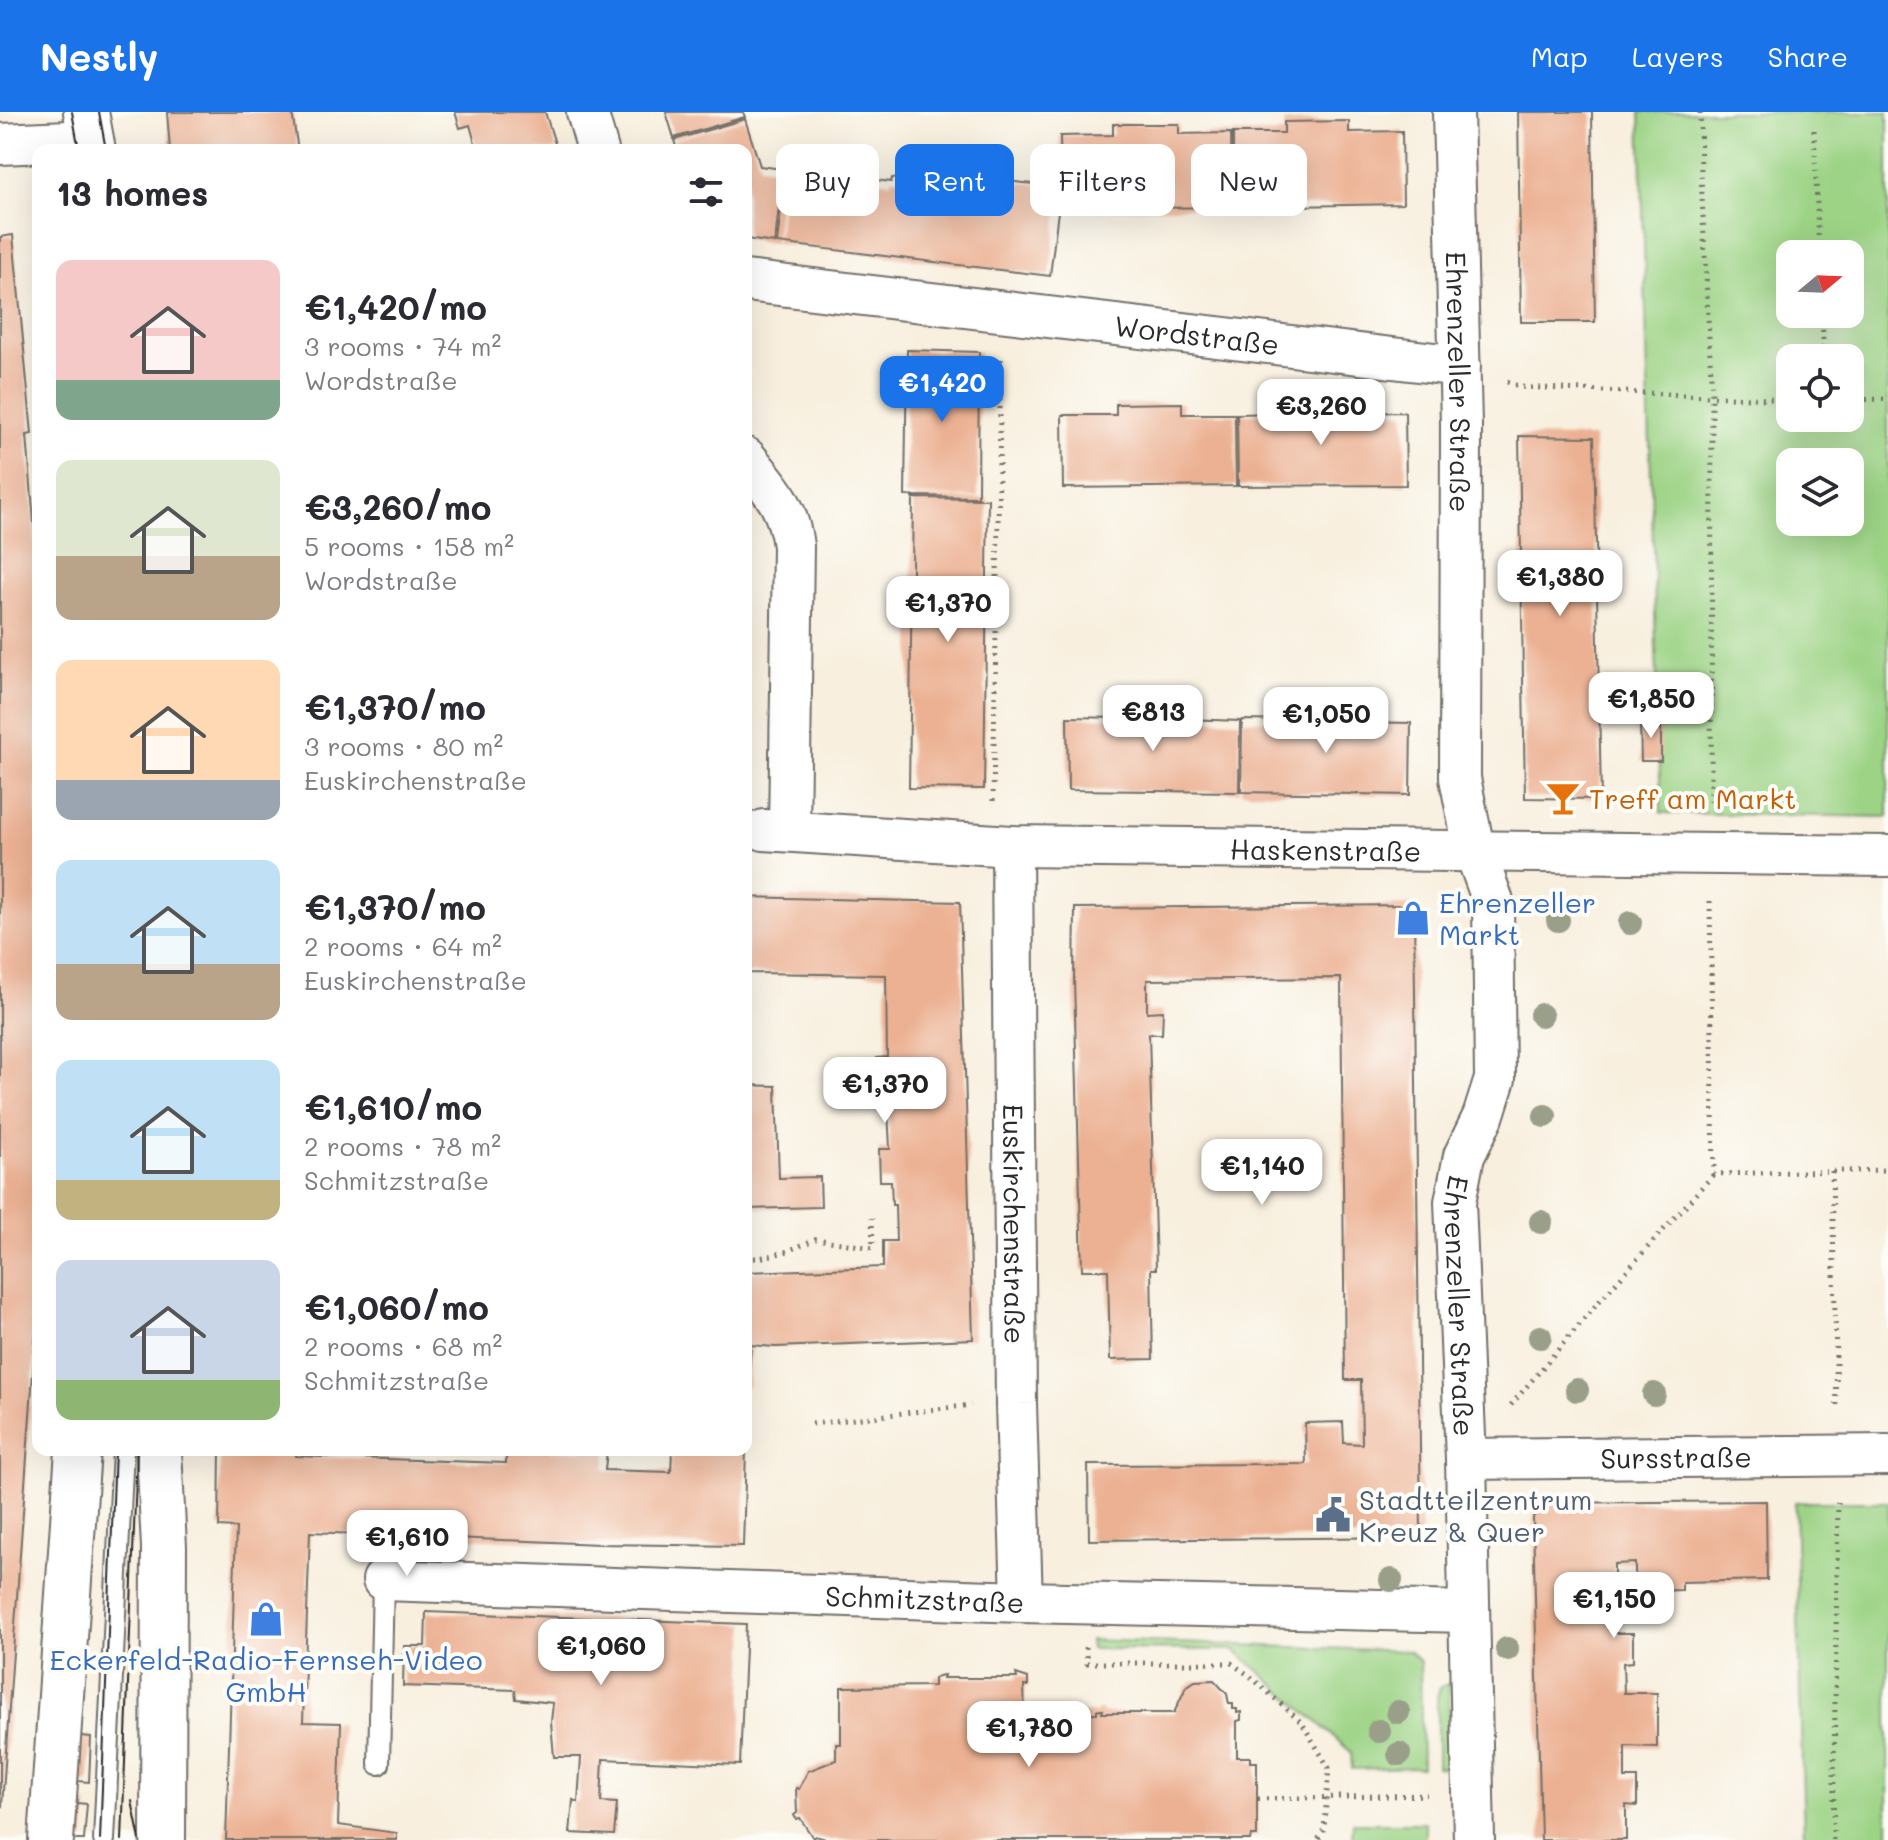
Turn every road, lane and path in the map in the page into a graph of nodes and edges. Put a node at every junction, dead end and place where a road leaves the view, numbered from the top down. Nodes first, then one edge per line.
1 (587, 112) edge
2 (1453, 112) edge
3 (1700, 112) edge
4 (1814, 130) dead end
5 (90, 134) edge
6 (0, 144) edge
7 (596, 144) edge
8 (1818, 240) edge
9 (752, 282) edge
10 (998, 310) junction
11 (1460, 366) junction
12 (1712, 397) junction
13 (1776, 399) edge
14 (1888, 399) edge
15 (1864, 400) edge
16 (752, 465) edge
17 (1002, 845) junction
18 (1474, 849) junction
19 (1710, 855) junction
20 (1888, 856) edge
21 (1888, 1170) edge
22 (1832, 1171) junction
23 (1714, 1174) junction
24 (872, 1218) dead end
25 (752, 1257) edge
26 (1016, 1404) junction
27 (812, 1424) dead end
28 (1888, 1455) edge
29 (78, 1456) edge
30 (123, 1456) edge
31 (159, 1456) edge
32 (1839, 1456) junction
33 (1466, 1459) junction
34 (383, 1580) joint
35 (1022, 1602) junction
36 (1468, 1612) junction
37 (1086, 1649) dead end
38 (379, 1764) dead end
39 (1408, 1795) dead end
40 (1328, 1796) junction
41 (1258, 1799) dead end
42 (51, 1840) edge
43 (104, 1840) edge
44 (163, 1840) edge
45 (1318, 1840) edge
46 (1474, 1840) edge
47 (1833, 1840) edge

1 - 7 street
2 - 11 street, Ehrenzeller Straße
3 - 12 path
4 - 8 path
5 - 6 street
9 - 10 street, Wordstraße
10 - 11 street, Wordstraße
10 - 17 path
11 - 12 path
11 - 18 street, Ehrenzeller Straße
12 - 13 path
12 - 19 path
14 - 15 path
16 - 17 street, Haskenstraße
17 - 18 street, Haskenstraße
17 - 26 street, Euskirchenstraße
18 - 19 street, Haskenstraße
18 - 33 street, Ehrenzeller Straße
19 - 20 street, Haskenstraße
19 - 23 path
21 - 22 path
22 - 23 path
22 - 32 path
23 - 33 path
24 - 25 path
26 - 27 path
26 - 35 street, Euskirchenstraße
28 - 32 street, Sursstraße
29 - 42 main road
30 - 43 lane
31 - 44 main road
32 - 33 street, Sursstraße
32 - 47 path
33 - 36 street, Ehrenzeller Straße
34 - 35 street, Schmitzstraße
34 - 38 lane
35 - 36 street, Schmitzstraße
36 - 46 street, Ehrenzeller Straße
37 - 40 path
39 - 40 path
40 - 41 path
40 - 45 path

